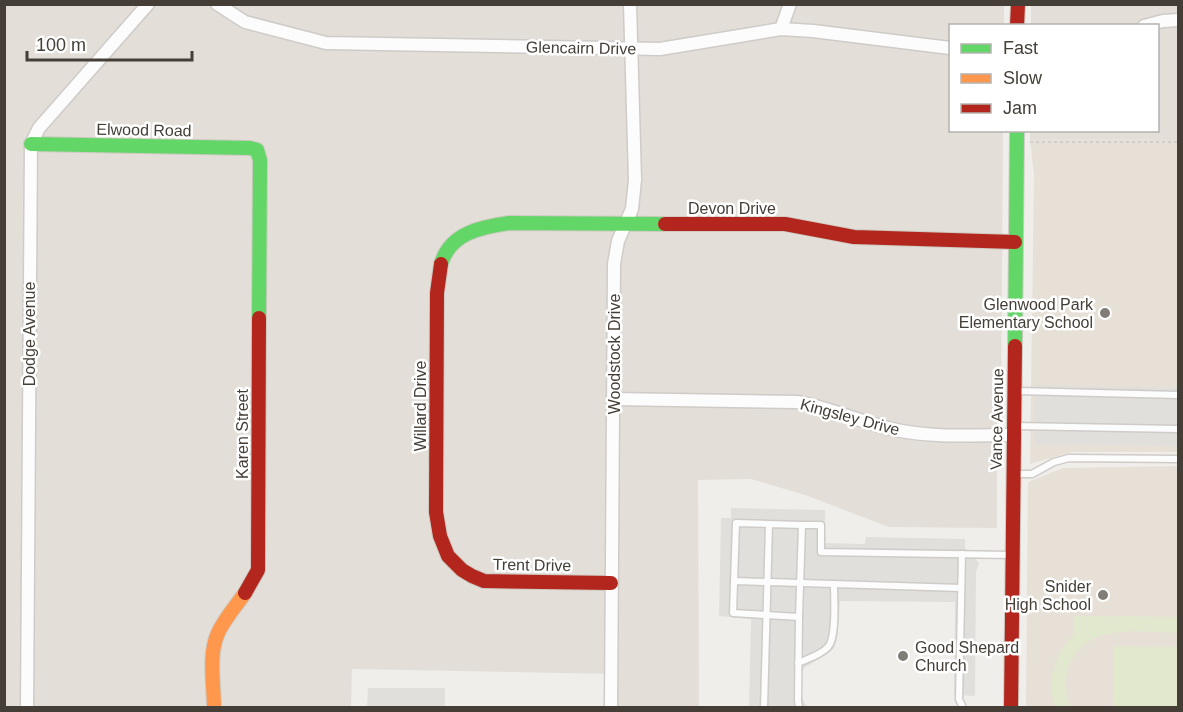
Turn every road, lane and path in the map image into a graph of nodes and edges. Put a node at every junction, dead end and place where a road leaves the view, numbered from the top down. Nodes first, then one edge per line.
1 (148, 4) edge
2 (217, 4) edge
3 (630, 4) edge
4 (790, 4) edge
5 (1017, 4) edge
6 (1179, 20) edge
7 (1017, 24) edge
8 (1152, 24) edge
9 (781, 29) junction
10 (949, 48) edge
11 (630, 49) junction
12 (1017, 132) edge
13 (1027, 141) dead end
14 (1179, 142) edge
15 (31, 144) junction
16 (257, 150) joint
17 (626, 225) junction
18 (1015, 242) junction
19 (452, 243) joint
20 (1014, 391) junction
21 (1179, 395) edge
22 (614, 399) junction
23 (1179, 429) edge
24 (1013, 431) junction
25 (1179, 459) edge
26 (1012, 475) junction
27 (769, 524) junction
28 (802, 525) junction
29 (962, 554) junction
30 (1012, 555) junction
31 (455, 566) joint
32 (734, 581) junction
33 (611, 582) junction
34 (767, 582) junction
35 (800, 584) junction
36 (834, 585) junction
37 (961, 588) junction
38 (766, 616) junction
39 (799, 617) junction
40 (798, 663) junction
41 (27, 708) edge
42 (214, 708) edge
43 (611, 708) edge
44 (764, 708) edge
45 (800, 708) edge
46 (963, 708) edge
47 (1011, 708) edge

1 - 15 street
2 - 11 street, Glencairn Drive
3 - 11 street, Woodstock Drive
4 - 9 street
5 - 7 street
6 - 8 street
9 - 10 street, Glencairn Drive
9 - 11 street, Glencairn Drive
11 - 17 street, Woodstock Drive
12 - 18 street, Vance Avenue
13 - 14 path
15 - 16 street, Elwood Road
15 - 41 street, Dodge Avenue
16 - 42 street, Karen Street
17 - 18 street, Devon Drive
17 - 19 street, Devon Drive
17 - 22 street, Woodstock Drive
18 - 20 street, Vance Avenue
19 - 31 street, Willard Drive
20 - 21 lane
20 - 24 street, Vance Avenue
22 - 24 street, Kingsley Drive
22 - 33 street, Woodstock Drive
23 - 24 lane
24 - 26 street, Vance Avenue
25 - 26 lane
26 - 30 street, Vance Avenue
27 - 28 lane
27 - 32 lane
27 - 34 lane
28 - 29 lane
28 - 35 lane
29 - 30 lane
29 - 37 lane
30 - 47 street, Vance Avenue
31 - 33 street, Trent Drive
32 - 34 lane
32 - 38 lane
33 - 43 street, Woodstock Drive
34 - 35 lane
34 - 38 lane
35 - 36 lane
35 - 39 lane
36 - 37 lane
36 - 40 lane
37 - 46 lane
38 - 39 lane
38 - 44 lane
39 - 40 lane
40 - 45 lane

